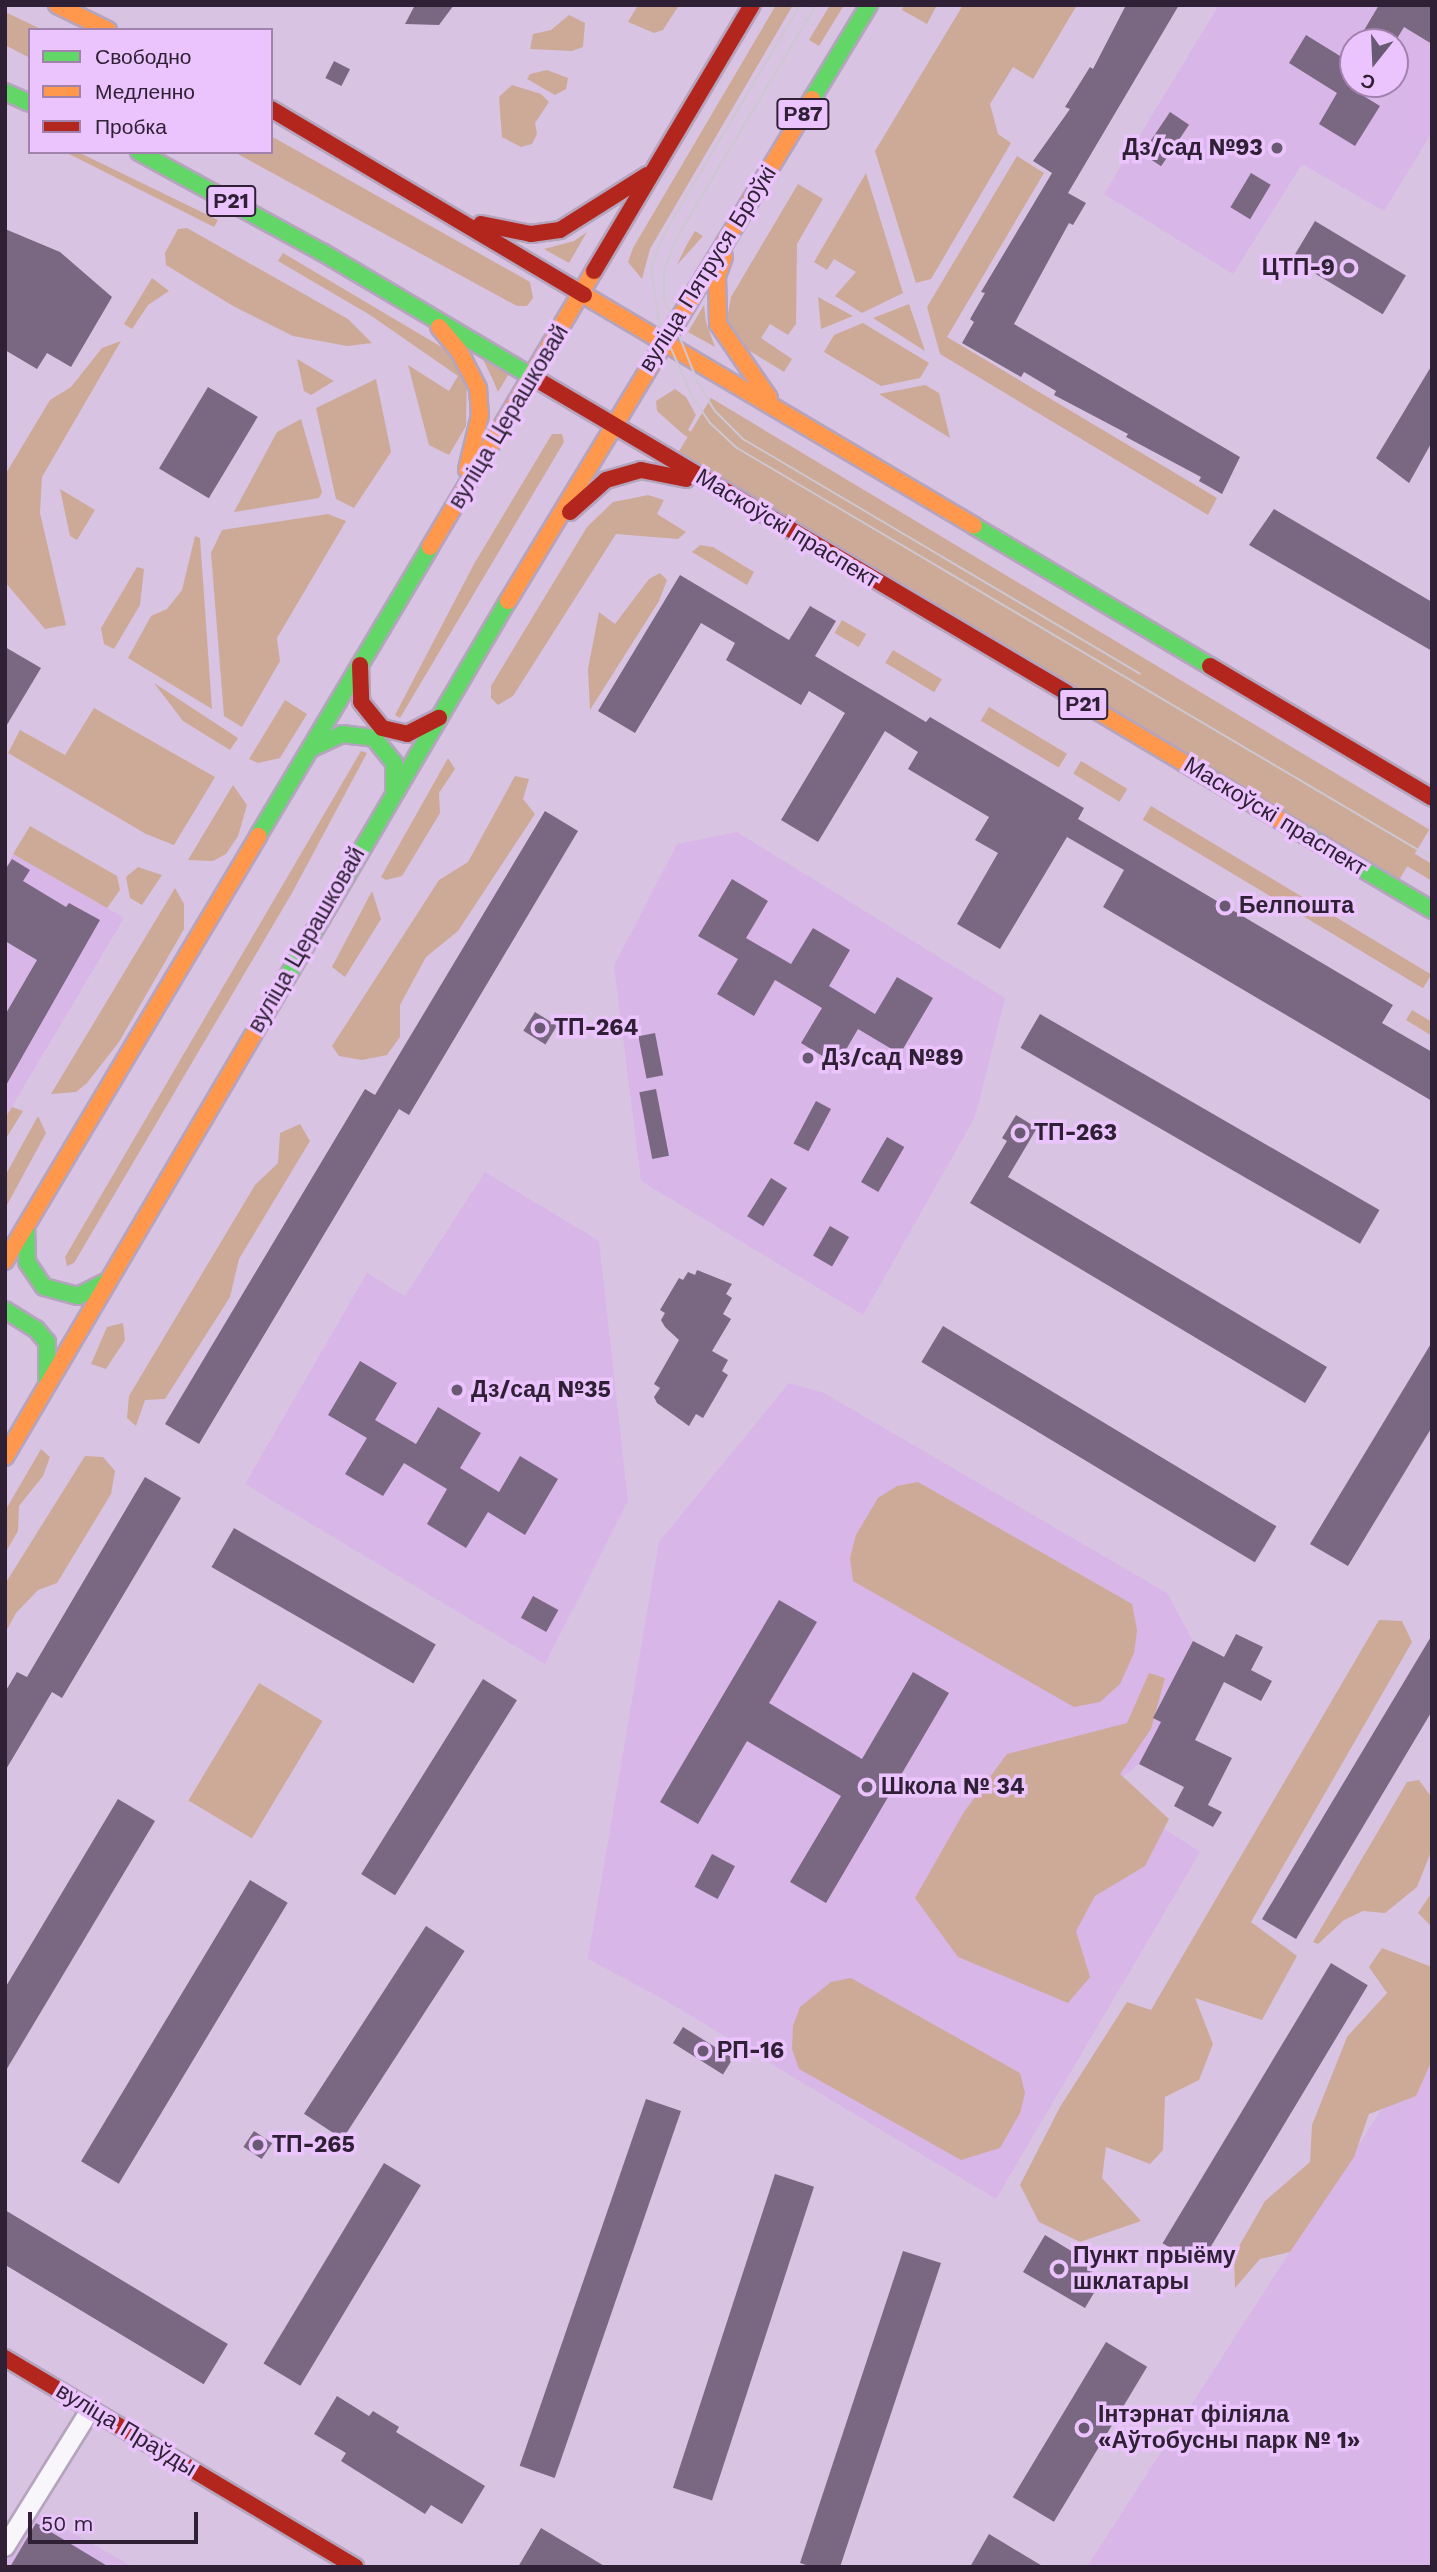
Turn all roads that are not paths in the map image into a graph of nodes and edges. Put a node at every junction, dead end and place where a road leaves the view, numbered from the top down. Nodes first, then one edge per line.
1 (57, 5) edge
2 (752, 5) edge
3 (869, 5) edge
4 (104, 28) edge
5 (5, 92) edge
6 (28, 102) edge
7 (273, 110) edge
8 (143, 154) edge
9 (654, 169) junction
10 (444, 213) junction
11 (737, 221) junction
12 (583, 294) junction
13 (427, 313) junction
14 (662, 343) junction
15 (534, 377) junction
16 (775, 407) junction
17 (612, 425) junction
18 (734, 498) junction
19 (459, 499) junction
20 (547, 536) junction
21 (360, 665) junction
22 (440, 717) junction
23 (310, 749) junction
24 (394, 794) junction
25 (1432, 798) edge
26 (1432, 910) edge
27 (26, 1227) junction
28 (5, 1261) edge
29 (108, 1281) junction
30 (5, 1308) edge
31 (88, 1316) junction
32 (47, 1387) junction
33 (5, 1457) edge
34 (5, 2358) edge
35 (91, 2409) junction
36 (5, 2547) edge
37 (355, 2567) edge

1 - 4 main road
2 - 9 main road
3 - 11 main road, вуліца Пятруся Броўкі / Р87
5 - 6 main road
7 - 10 main road
8 - 13 main road, Маскоўскі праспект / Р21
9 - 10 main road
9 - 12 main road
10 - 12 main road
11 - 14 main road, вуліца Пятруся Броўкі / Р87
11 - 16 main road, Р87
12 - 14 main road
12 - 15 main road, вуліца Церашковай
13 - 15 main road, Маскоўскі праспект / Р21
13 - 19 main road
14 - 16 main road
14 - 17 main road, вуліца Пятруся Броўкі / Р87
15 - 17 main road, Маскоўскі праспект / Р21
15 - 19 main road, вуліца Церашковай
16 - 25 main road
17 - 18 main road, Маскоўскі праспект / Р21
17 - 20 main road, вуліца Церашковай
18 - 20 main road
18 - 26 main road, Маскоўскі праспект / Р21
19 - 21 main road, вуліца Церашковай
20 - 22 main road, вуліца Церашковай
21 - 22 main road
21 - 23 main road, вуліца Церашковай
22 - 24 main road, вуліца Церашковай
23 - 24 main road
23 - 27 main road, вуліца Церашковай
24 - 29 main road, вуліца Церашковай
27 - 28 main road, вуліца Церашковай
27 - 29 main road
29 - 31 main road, вуліца Церашковай
30 - 31 main road
30 - 32 main road
31 - 32 main road, вуліца Церашковай
32 - 33 main road, вуліца Церашковай
34 - 35 main road, вуліца Праўды
35 - 36 street
35 - 37 main road, вуліца Праўды

